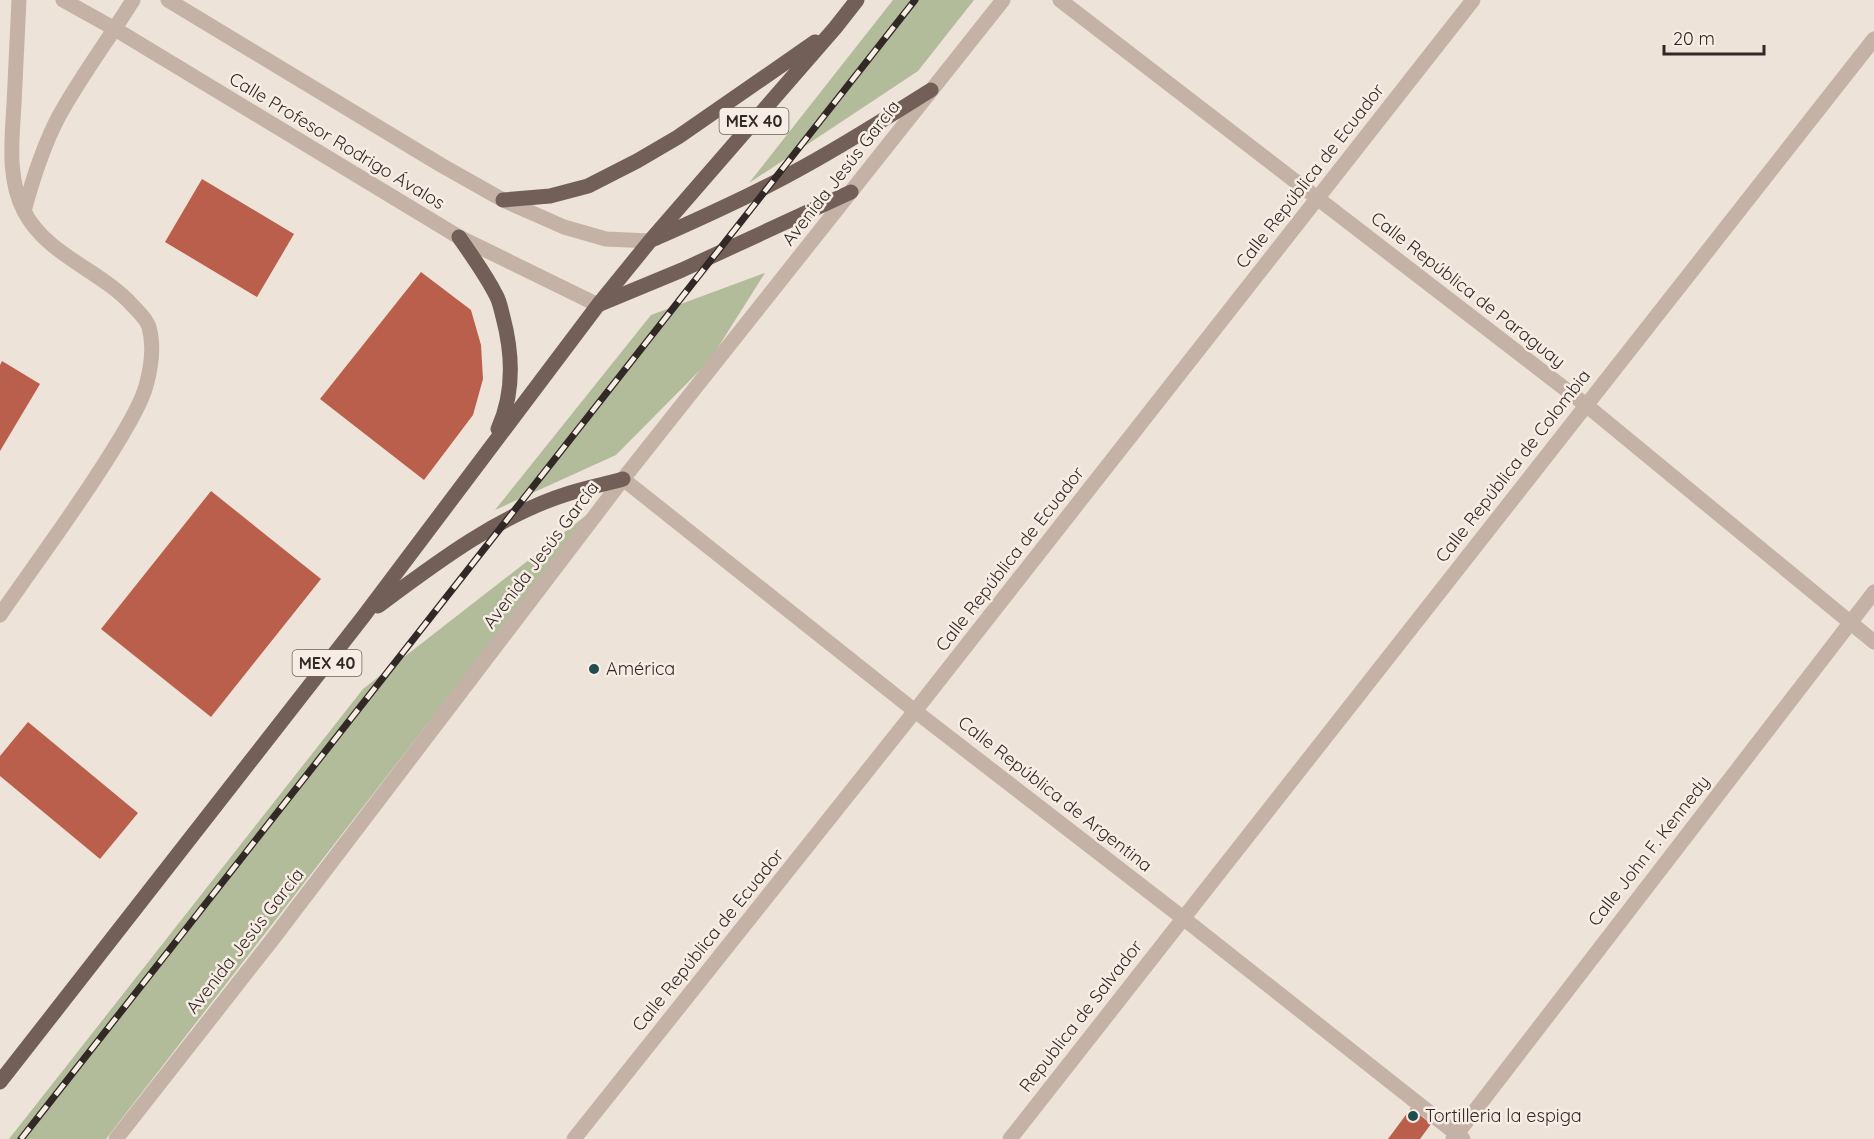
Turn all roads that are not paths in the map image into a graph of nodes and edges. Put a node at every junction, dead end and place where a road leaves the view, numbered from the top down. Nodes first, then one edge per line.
1 (19, 0) edge
2 (63, 0) edge
3 (133, 0) edge
4 (168, 0) edge
5 (857, 0) edge
6 (1003, 0) edge
7 (1060, 0) edge
8 (1473, 0) edge
9 (835, 28) junction
10 (115, 29) junction
11 (1874, 39) edge
12 (931, 90) junction
13 (851, 192) junction
14 (1318, 198) junction
15 (504, 200) junction
16 (24, 211) junction
17 (459, 237) junction
18 (650, 241) junction
19 (598, 305) junction
20 (1586, 405) junction
21 (487, 454) junction
22 (623, 479) junction
23 (1874, 592) edge
24 (0, 615) edge
25 (363, 617) junction
26 (1849, 623) junction
27 (1874, 642) edge
28 (915, 711) junction
29 (1183, 918) junction
30 (0, 1082) edge
31 (1458, 1137) edge
32 (116, 1139) edge
33 (574, 1139) edge
34 (1010, 1139) edge

1 - 16 street
2 - 10 street, Calle Profesor Rodrigo Ávalos
3 - 10 street
4 - 15 street, Calle Profesor Rodrigo Ávalos
5 - 9 main road, MEX 40
6 - 12 street, Avenida Jesús García
7 - 14 street, Calle República de Paraguay
8 - 14 street, Calle República de Ecuador
9 - 15 main road
9 - 18 main road, MEX 40
10 - 16 street
10 - 17 street, Calle Profesor Rodrigo Ávalos
11 - 20 street, Calle República de Colombia
12 - 13 street, Avenida Jesús García
12 - 18 main road
13 - 19 main road
13 - 22 street, Avenida Jesús García
14 - 20 street, Calle República de Paraguay
14 - 28 street, Calle República de Ecuador
15 - 18 street, Calle Profesor Rodrigo Ávalos
16 - 24 street
17 - 19 street, Calle Profesor Rodrigo Ávalos
17 - 21 main road
18 - 19 main road, MEX 40
19 - 21 main road, MEX 40
20 - 26 street, Calle República de Paraguay
20 - 29 street, Calle República de Colombia
21 - 25 main road, MEX 40
22 - 25 main road
22 - 28 street, Calle República de Argentina
22 - 32 street, Avenida Jesús García
23 - 26 street, Calle John F. Kennedy
25 - 30 main road, MEX 40
26 - 27 street, Calle República de Paraguay
26 - 31 street, Calle John F. Kennedy
28 - 29 street, Calle República de Argentina
28 - 33 street, Calle República de Ecuador
29 - 31 street, Calle República de Argentina
29 - 34 street, Republica de Salvador

